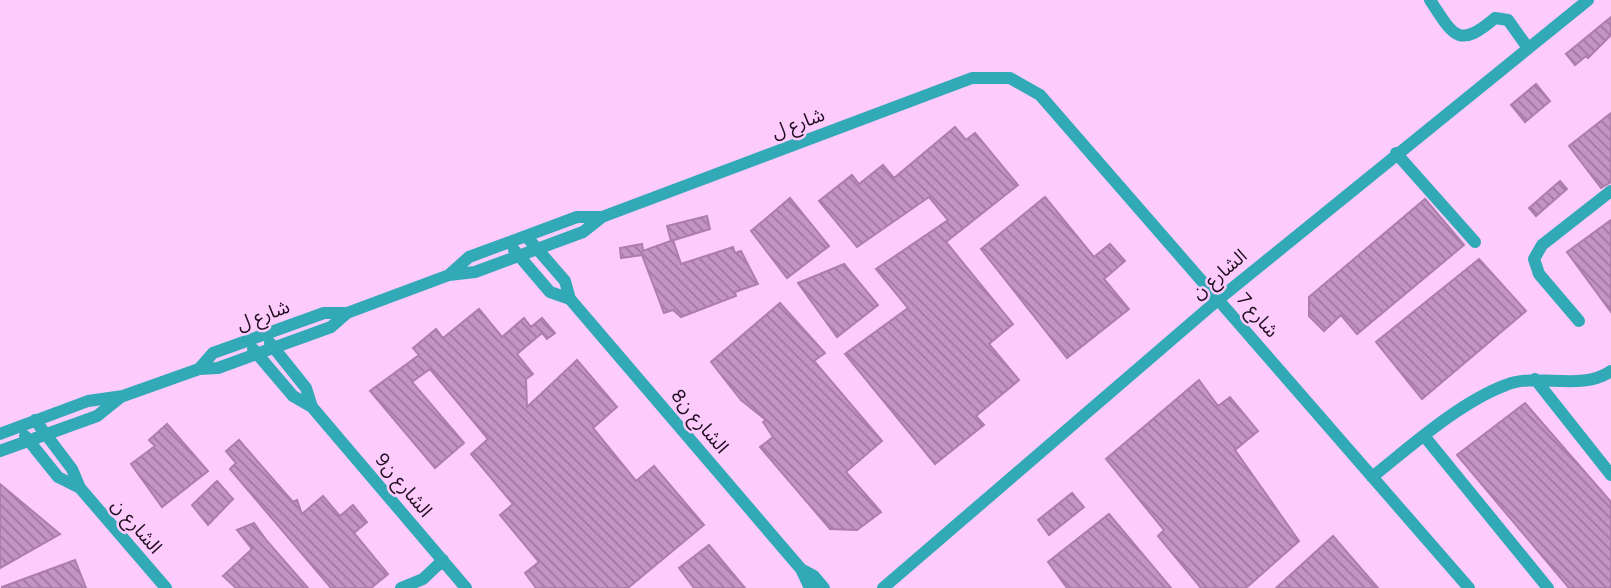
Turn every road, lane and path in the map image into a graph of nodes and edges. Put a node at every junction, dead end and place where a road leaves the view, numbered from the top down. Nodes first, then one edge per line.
1 (1430, 0) edge
2 (1588, 0) edge
3 (1528, 48) junction
4 (1010, 78) joint
5 (1396, 153) junction
6 (1611, 191) edge
7 (602, 217) junction
8 (526, 236) junction
9 (1475, 242) dead end
10 (508, 243) junction
11 (538, 248) junction
12 (518, 256) junction
13 (449, 275) junction
14 (570, 299) junction
15 (1219, 299) junction
16 (347, 313) junction
17 (1579, 321) dead end
18 (263, 335) junction
19 (247, 341) junction
20 (274, 348) junction
21 (257, 354) junction
22 (199, 369) junction
23 (1611, 371) edge
24 (1535, 379) junction
25 (122, 396) junction
26 (313, 407) junction
27 (35, 420) junction
28 (18, 427) junction
29 (0, 434) edge
30 (46, 434) junction
31 (1425, 437) junction
32 (29, 441) junction
33 (0, 452) edge
34 (1611, 475) edge
35 (1372, 477) junction
36 (80, 488) junction
37 (443, 560) junction
38 (801, 569) junction
39 (166, 588) edge
40 (401, 588) edge
41 (466, 588) edge
42 (810, 588) edge
43 (824, 588) edge
44 (883, 588) edge
45 (1469, 588) edge
46 (1548, 588) edge

1 - 3 street
2 - 3 street, الشارع ن
3 - 5 street, الشارع ن
4 - 7 street, شارع ل
4 - 15 street, شارع 7
5 - 9 street
5 - 15 street, الشارع ن
6 - 17 street
7 - 8 street, شارع ل
7 - 11 street, شارع ل
8 - 10 street, شارع ل
8 - 11 street, الشارع ن8
10 - 12 street, الشارع ن8
10 - 13 street, شارع ل
11 - 12 street, شارع ل
11 - 14 street, الشارع ن8
12 - 13 street, شارع ل
12 - 14 street, الشارع ن8
13 - 16 street, شارع ل
14 - 38 street, الشارع ن8
15 - 35 street, شارع 7
15 - 44 street, الشارع ن
16 - 18 street, شارع ل
16 - 20 street, شارع ل
18 - 19 street, شارع ل
18 - 20 street, الشارع ن9
19 - 21 street, الشارع ن9
19 - 22 street, شارع ل
20 - 21 street, شارع ل
20 - 26 street, الشارع ن9
21 - 22 street, شارع ل
21 - 26 street, الشارع ن9
22 - 25 street, شارع ل
23 - 24 street
24 - 31 street
24 - 34 street
25 - 27 street, شارع ل
25 - 30 street, شارع ل
26 - 37 street, الشارع ن9
27 - 28 street, شارع ل
27 - 30 street, الشارع ن
28 - 29 street, شارع ل
28 - 32 street, الشارع ن
30 - 32 street, شارع ل
30 - 36 street, الشارع ن
31 - 35 street
31 - 46 street
32 - 33 street, شارع ل
32 - 36 street, الشارع ن
35 - 45 street, شارع 7
36 - 39 street, الشارع ن
37 - 40 street
37 - 41 street, الشارع ن9
38 - 42 street, الشارع ن8
38 - 43 street, الشارع ن8

